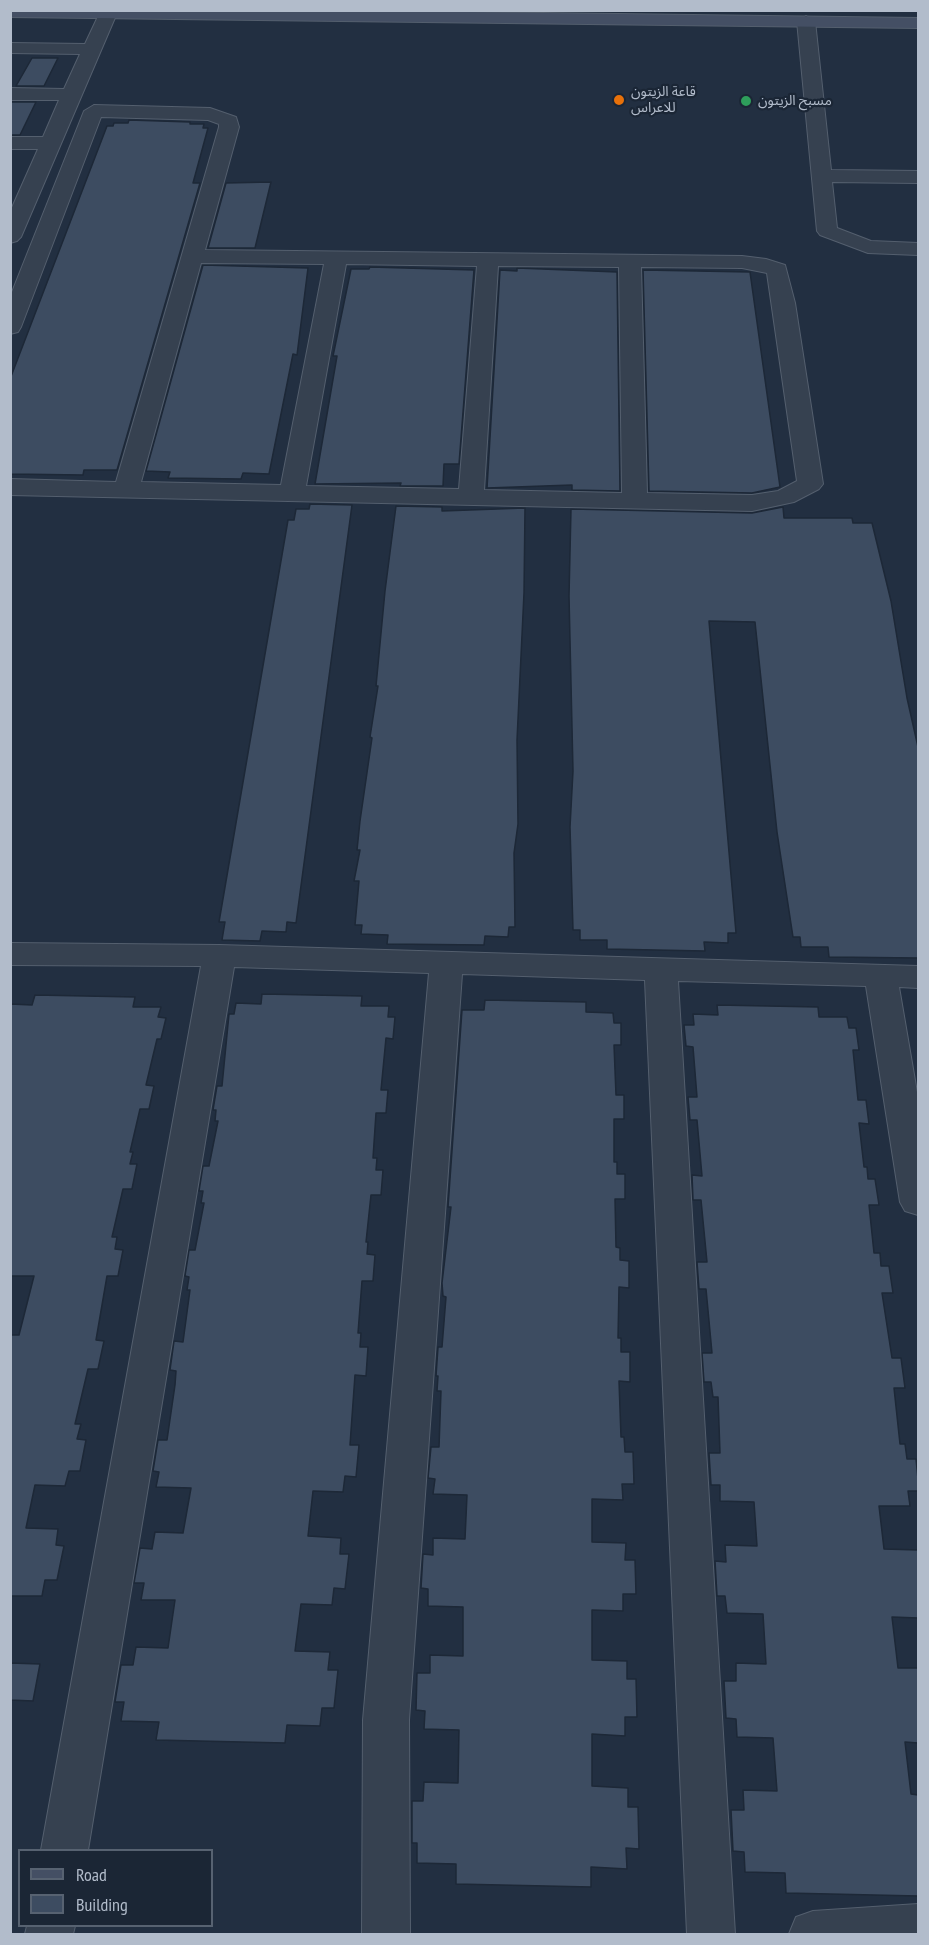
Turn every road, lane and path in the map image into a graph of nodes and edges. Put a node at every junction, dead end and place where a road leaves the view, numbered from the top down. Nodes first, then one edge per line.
1 (10, 12) edge
2 (108, 13) junction
3 (370, 13) edge
4 (806, 21) junction
5 (918, 23) edge
6 (93, 45) dead end
7 (10, 48) edge
8 (10, 94) edge
9 (71, 95) junction
10 (10, 143) edge
11 (51, 143) junction
12 (821, 176) junction
13 (918, 177) edge
14 (13, 226) edge
15 (918, 249) edge
16 (191, 256) junction
17 (336, 258) junction
18 (488, 260) junction
19 (630, 261) junction
20 (10, 327) edge
21 (10, 487) edge
22 (126, 490) junction
23 (292, 493) junction
24 (471, 497) junction
25 (635, 500) junction
26 (10, 954) edge
27 (219, 956) junction
28 (446, 963) junction
29 (661, 969) junction
30 (881, 976) junction
31 (918, 977) edge
32 (918, 1202) edge
33 (64, 1849) edge
34 (918, 1927) edge
35 (386, 1935) edge
36 (711, 1935) edge
37 (813, 1935) edge

1 - 2 main road
2 - 3 main road
2 - 6 street
3 - 4 main road
4 - 5 main road
4 - 12 street
7 - 9 street
8 - 9 street
9 - 11 street
10 - 11 street
11 - 14 street
12 - 13 street
12 - 15 street
16 - 17 street
16 - 20 street
16 - 22 street
17 - 18 street
17 - 23 street
18 - 19 street
18 - 24 street
19 - 25 street
19 - 25 street
21 - 22 street
22 - 23 street
23 - 24 street
24 - 25 street
26 - 27 street
27 - 28 street
27 - 33 street
28 - 29 street
28 - 35 street
29 - 30 street
29 - 36 street
30 - 31 street
30 - 32 street
34 - 37 street

